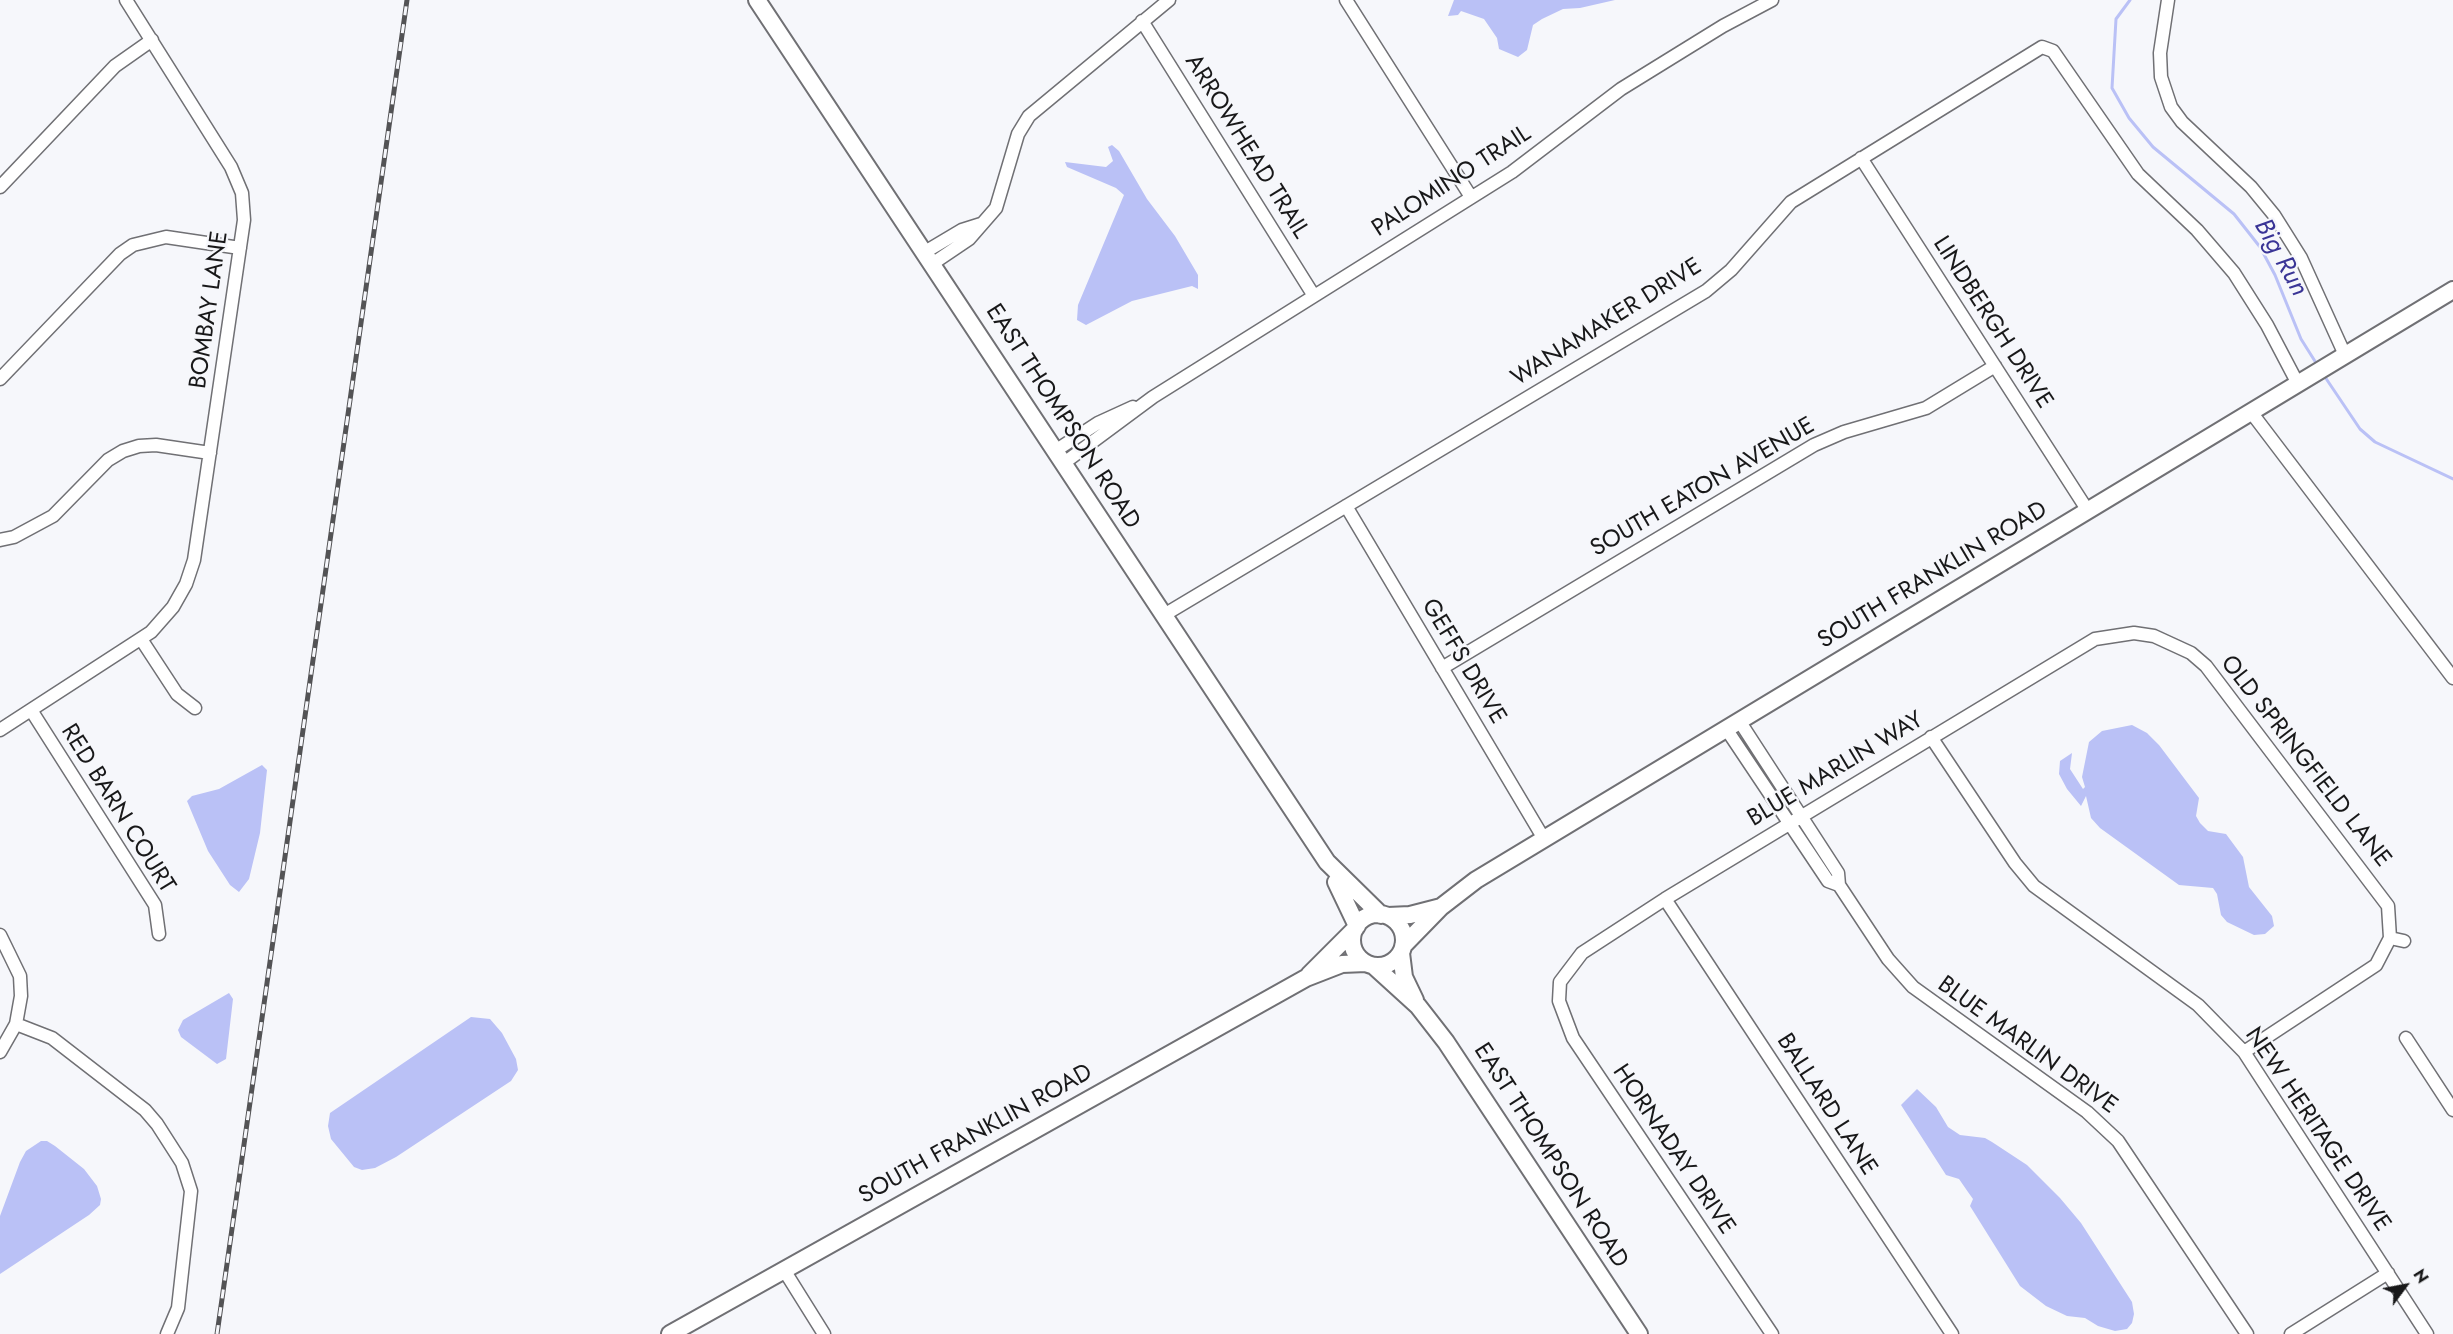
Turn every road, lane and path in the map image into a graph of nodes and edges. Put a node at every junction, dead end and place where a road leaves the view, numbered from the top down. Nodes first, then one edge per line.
1 (126, 0) edge
2 (757, 0) edge
3 (1169, 0) edge
4 (1346, 0) edge
5 (1772, 0) edge
6 (2168, 0) edge
7 (1142, 21) junction
8 (152, 40) junction
9 (1861, 159) junction
10 (0, 187) edge
11 (1471, 197) junction
12 (240, 248) junction
13 (929, 258) junction
14 (2453, 290) edge
15 (1314, 296) junction
16 (2345, 356) junction
17 (1995, 366) junction
18 (0, 379) edge
19 (2304, 380) junction
20 (2251, 412) junction
21 (210, 453) junction
22 (1060, 457) junction
23 (1346, 506) junction
24 (2088, 511) junction
25 (0, 540) edge
26 (1164, 615) junction
27 (2154, 636) joint
28 (141, 639) junction
29 (1442, 668) junction
30 (2453, 678) edge
31 (195, 708) dead end
32 (31, 710) junction
33 (1733, 726) junction
34 (0, 730) edge
35 (1931, 737) junction
36 (1801, 816) junction
37 (1789, 823) junction
38 (1544, 839) junction
39 (1327, 862) junction
40 (1839, 885) junction
41 (1665, 899) junction
42 (1441, 907) junction
43 (1384, 916) junction
44 (1356, 927) junction
45 (159, 934) dead end
46 (0, 935) edge
47 (2390, 938) junction
48 (2404, 941) dead end
49 (1402, 949) junction
50 (1370, 964) junction
51 (1306, 978) junction
52 (1560, 982) joint
53 (1418, 1006) junction
54 (16, 1024) junction
55 (2406, 1038) dead end
56 (0, 1052) edge
57 (2244, 1052) junction
58 (2453, 1110) edge
59 (784, 1270) junction
60 (2388, 1273) junction
61 (167, 1334) edge
62 (670, 1334) edge
63 (824, 1334) edge
64 (1638, 1334) edge
65 (1772, 1334) edge
66 (1952, 1334) edge
67 (2247, 1334) edge
68 (2291, 1334) edge
69 (2427, 1334) edge

1 - 8 street, BOMBAY LANE
2 - 13 main road, EAST THOMPSON ROAD
3 - 7 street
4 - 11 street
5 - 11 street, PALOMINO TRAIL
6 - 16 street
7 - 13 street
7 - 15 street, ARROWHEAD TRAIL
8 - 10 street
8 - 12 street, BOMBAY LANE
9 - 17 street, LINDBERGH DRIVE
9 - 19 street, WANAMAKER DRIVE
9 - 23 street, WANAMAKER DRIVE
11 - 15 street, PALOMINO TRAIL
12 - 18 street
12 - 21 street, BOMBAY LANE
13 - 22 main road, EAST THOMPSON ROAD
14 - 16 main road, SOUTH FRANKLIN ROAD
15 - 22 street, PALOMINO TRAIL
16 - 19 main road, SOUTH FRANKLIN ROAD
17 - 24 street, LINDBERGH DRIVE
17 - 29 street, SOUTH EATON AVENUE
19 - 20 main road, SOUTH FRANKLIN ROAD
20 - 24 main road, SOUTH FRANKLIN ROAD
20 - 30 street
21 - 25 street
21 - 28 street, BOMBAY LANE
22 - 26 main road, EAST THOMPSON ROAD
23 - 26 street, WANAMAKER DRIVE
23 - 29 street, GEFFS DRIVE
24 - 33 main road, SOUTH FRANKLIN ROAD
26 - 39 main road, EAST THOMPSON ROAD
27 - 35 street, BLUE MARLIN WAY
27 - 47 street, OLD SPRINGFIELD LANE
28 - 31 street
28 - 32 street, BOMBAY LANE
29 - 38 street, GEFFS DRIVE
32 - 34 street, BOMBAY LANE
32 - 45 street, RED BARN COURT
33 - 36 street, BLUE MARLIN DRIVE
33 - 37 street, BLUE MARLIN DRIVE
33 - 38 main road, SOUTH FRANKLIN ROAD
35 - 36 street, BLUE MARLIN WAY
35 - 57 street, NEW HERITAGE DRIVE
36 - 37 street, BLUE MARLIN WAY
36 - 40 street, BLUE MARLIN DRIVE
37 - 40 street, BLUE MARLIN DRIVE
37 - 41 street, BLUE MARLIN WAY
38 - 42 main road, SOUTH FRANKLIN ROAD
39 - 43 main road, EAST THOMPSON ROAD
39 - 44 main road, EAST THOMPSON ROAD
40 - 67 street, BLUE MARLIN DRIVE
41 - 52 street, BLUE MARLIN WAY
41 - 66 street, BALLARD LANE
42 - 43 main road, SOUTH FRANKLIN ROAD
42 - 49 main road, SOUTH FRANKLIN ROAD
43 - 44 main road
43 - 49 main road
44 - 50 main road
44 - 51 main road, SOUTH FRANKLIN ROAD
46 - 54 street
47 - 48 street
47 - 57 street
49 - 50 main road
49 - 53 main road, EAST THOMPSON ROAD
50 - 51 main road, SOUTH FRANKLIN ROAD
50 - 53 main road, EAST THOMPSON ROAD
51 - 59 main road, SOUTH FRANKLIN ROAD
52 - 65 street, HORNADAY DRIVE
53 - 64 main road, EAST THOMPSON ROAD
54 - 56 street
54 - 61 street
55 - 58 street
57 - 60 street, NEW HERITAGE DRIVE
59 - 62 main road, SOUTH FRANKLIN ROAD
59 - 63 street
60 - 68 street
60 - 69 street, NEW HERITAGE DRIVE

